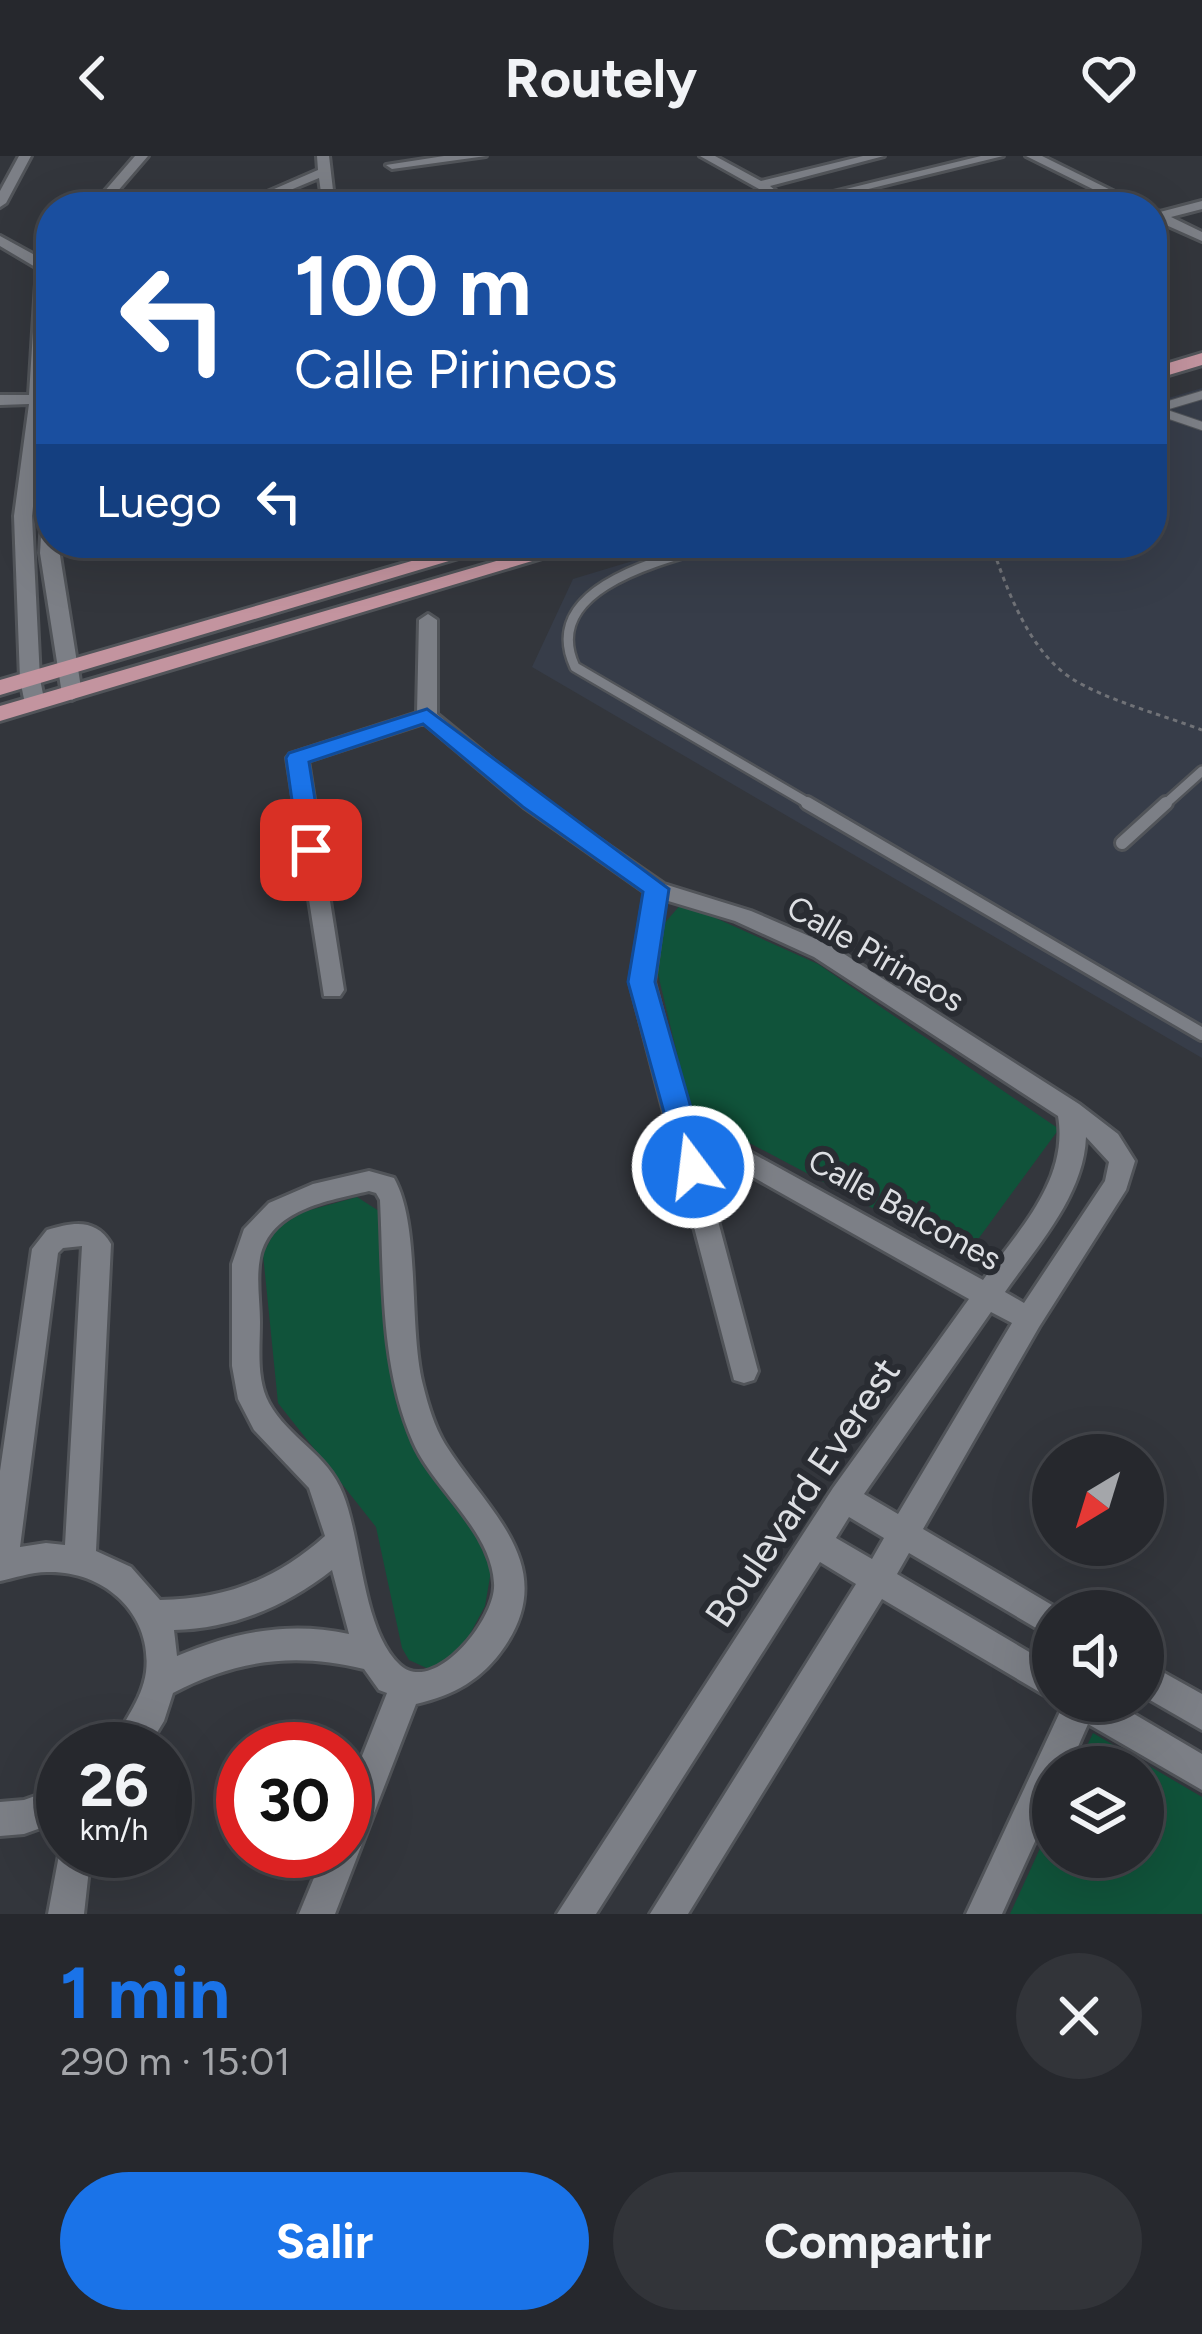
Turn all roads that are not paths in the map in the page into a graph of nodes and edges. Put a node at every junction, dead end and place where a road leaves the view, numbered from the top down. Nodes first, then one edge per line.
1 (25, 156) edge
2 (142, 156) edge
3 (162, 156) edge
4 (480, 156) edge
5 (709, 156) edge
6 (878, 156) edge
7 (997, 156) edge
8 (1032, 156) edge
9 (324, 163) edge
10 (392, 165) dead end
11 (759, 185) junction
12 (110, 192) edge
13 (130, 192) edge
14 (267, 192) edge
15 (769, 192) edge
16 (847, 192) edge
17 (1108, 192) edge
18 (0, 203) edge
19 (1202, 205) edge
20 (1167, 213) edge
21 (1167, 222) edge
22 (1202, 237) edge
23 (0, 240) edge
24 (36, 256) edge
25 (1202, 338) edge
26 (1167, 348) edge
27 (1202, 359) edge
28 (1167, 370) edge
29 (1202, 394) edge
30 (36, 399) edge
31 (0, 400) edge
32 (1167, 405) edge
33 (1167, 415) edge
34 (1202, 426) edge
35 (36, 442) edge
36 (50, 558) edge
37 (446, 558) edge
38 (530, 558) edge
39 (675, 558) edge
40 (428, 620) dead end
41 (64, 669) junction
42 (0, 688) edge
43 (32, 691) junction
44 (72, 694) junction
45 (0, 714) edge
46 (427, 716) junction
47 (1202, 771) edge
48 (1122, 843) dead end
49 (656, 889) junction
50 (332, 989) dead end
51 (1202, 1034) edge
52 (1070, 1111) junction
53 (683, 1126) junction
54 (986, 1295) junction
55 (1029, 1319) junction
56 (744, 1371) dead end
57 (844, 1498) junction
58 (904, 1533) junction
59 (341, 1542) junction
60 (816, 1543) junction
61 (80, 1558) junction
62 (1, 1566) edge
63 (877, 1579) junction
64 (1032, 1610) edge
65 (156, 1615) junction
66 (371, 1655) junction
67 (1032, 1671) edge
68 (160, 1682) junction
69 (405, 1690) junction
70 (1164, 1690) edge
71 (1202, 1713) edge
72 (144, 1722) edge
73 (1072, 1722) edge
74 (1117, 1722) edge
75 (1202, 1773) edge
76 (372, 1775) edge
77 (36, 1813) edge
78 (0, 1819) edge
79 (70, 1878) edge
80 (332, 1878) edge
81 (65, 1914) edge
82 (317, 1914) edge
83 (575, 1914) edge
84 (668, 1914) edge
85 (984, 1914) edge

1 - 18 street
2 - 12 street
3 - 13 street
4 - 10 street
5 - 11 street
6 - 11 street
7 - 16 street
8 - 17 street
9 - 14 street
11 - 15 street
19 - 20 street
21 - 22 street
23 - 24 street
25 - 26 main road
27 - 28 main road
29 - 32 lane
30 - 31 street
33 - 34 lane
35 - 43 street
36 - 41 street
37 - 41 main road
38 - 44 main road
39 - 51 lane
40 - 46 street
41 - 43 main road
41 - 44 street
42 - 43 main road
43 - 44 main road
43 - 45 main road
46 - 49 street, Calle Pirineos
46 - 50 street
47 - 48 lane
49 - 52 street, Calle Pirineos
49 - 53 street
52 - 54 street, Boulevard Everest
52 - 55 street, Calle Pirineos
53 - 54 street, Calle Balcones
53 - 56 street
54 - 55 street, Calle Balcones
54 - 57 street, Boulevard Everest
55 - 58 street
57 - 58 street
57 - 60 street, Boulevard Everest
58 - 63 street
58 - 64 street
59 - 65 street
59 - 66 street
59 - 69 street
60 - 63 street
60 - 83 street, Boulevard Everest
61 - 62 street
61 - 62 street
61 - 65 street
63 - 67 street
63 - 84 street
65 - 68 street
66 - 68 street
66 - 69 street
68 - 72 street
69 - 76 street
70 - 71 street
73 - 85 street
74 - 75 street
77 - 78 street
79 - 81 street
80 - 82 street

